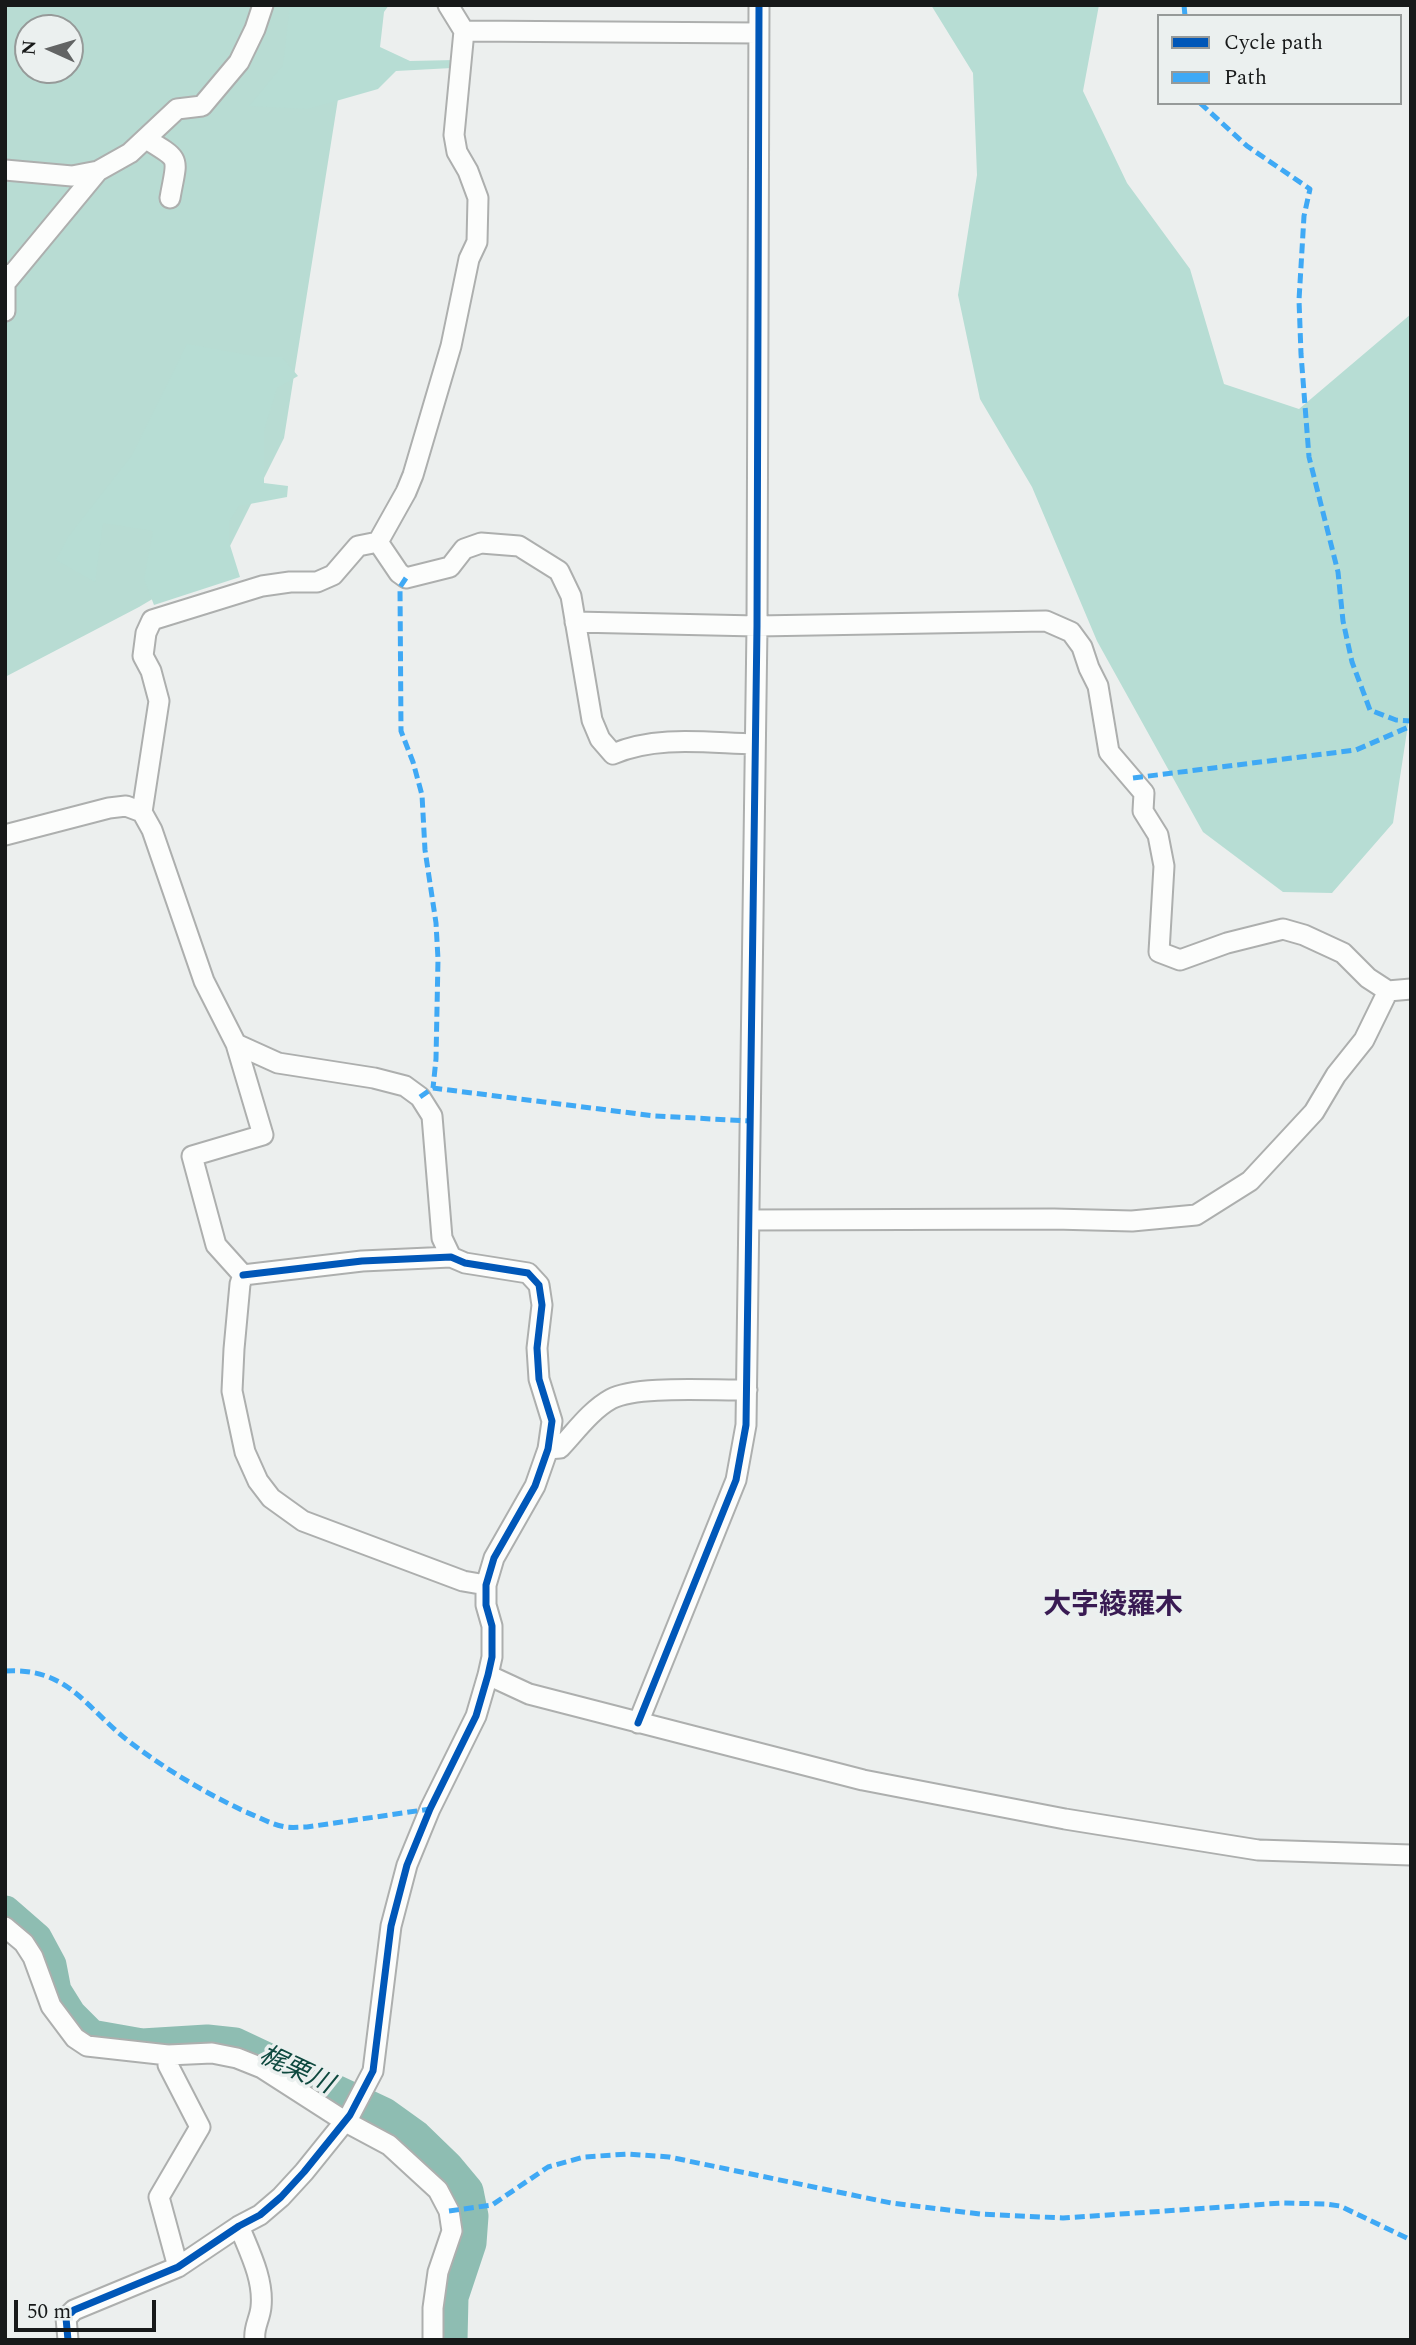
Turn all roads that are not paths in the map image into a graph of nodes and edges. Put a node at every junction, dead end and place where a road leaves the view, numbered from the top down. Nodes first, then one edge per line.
1 (263, 5) edge
2 (448, 5) edge
3 (759, 5) edge
4 (464, 31) junction
5 (758, 33) junction
6 (146, 139) junction
7 (5, 170) edge
8 (98, 172) junction
9 (170, 198) dead end
10 (6, 277) edge
11 (5, 311) edge
12 (378, 542) junction
13 (575, 622) junction
14 (757, 626) junction
15 (754, 744) junction
16 (142, 812) junction
17 (5, 835) edge
18 (1411, 989) edge
19 (1388, 991) junction
20 (236, 1044) junction
21 (750, 1220) junction
22 (451, 1257) junction
23 (243, 1275) junction
24 (747, 1390) junction
25 (548, 1448) junction
26 (486, 1585) junction
27 (488, 1675) junction
28 (638, 1723) junction
29 (1411, 1855) edge
30 (5, 1927) edge
31 (169, 2055) junction
32 (348, 2118) junction
33 (239, 2226) junction
34 (178, 2267) junction
35 (68, 2340) edge
36 (255, 2340) edge
37 (433, 2340) edge

1 - 6 street
2 - 4 street
3 - 5 street
4 - 5 street
4 - 12 street
5 - 14 street
6 - 8 street
6 - 9 street
7 - 8 street
8 - 10 street
10 - 11 street
12 - 13 street
12 - 16 street
13 - 14 street
13 - 15 street
14 - 15 street
14 - 19 street
15 - 21 street
16 - 17 street
16 - 20 street
18 - 19 street
19 - 21 street
20 - 22 street
20 - 23 street
21 - 24 street
22 - 23 street
22 - 25 street
23 - 26 street
24 - 25 street
24 - 28 street
25 - 26 street
26 - 27 street
27 - 28 street
27 - 32 street
28 - 29 street
30 - 31 street
31 - 32 street
31 - 34 street
32 - 33 street
32 - 37 street
33 - 34 street
33 - 36 street
34 - 35 street

